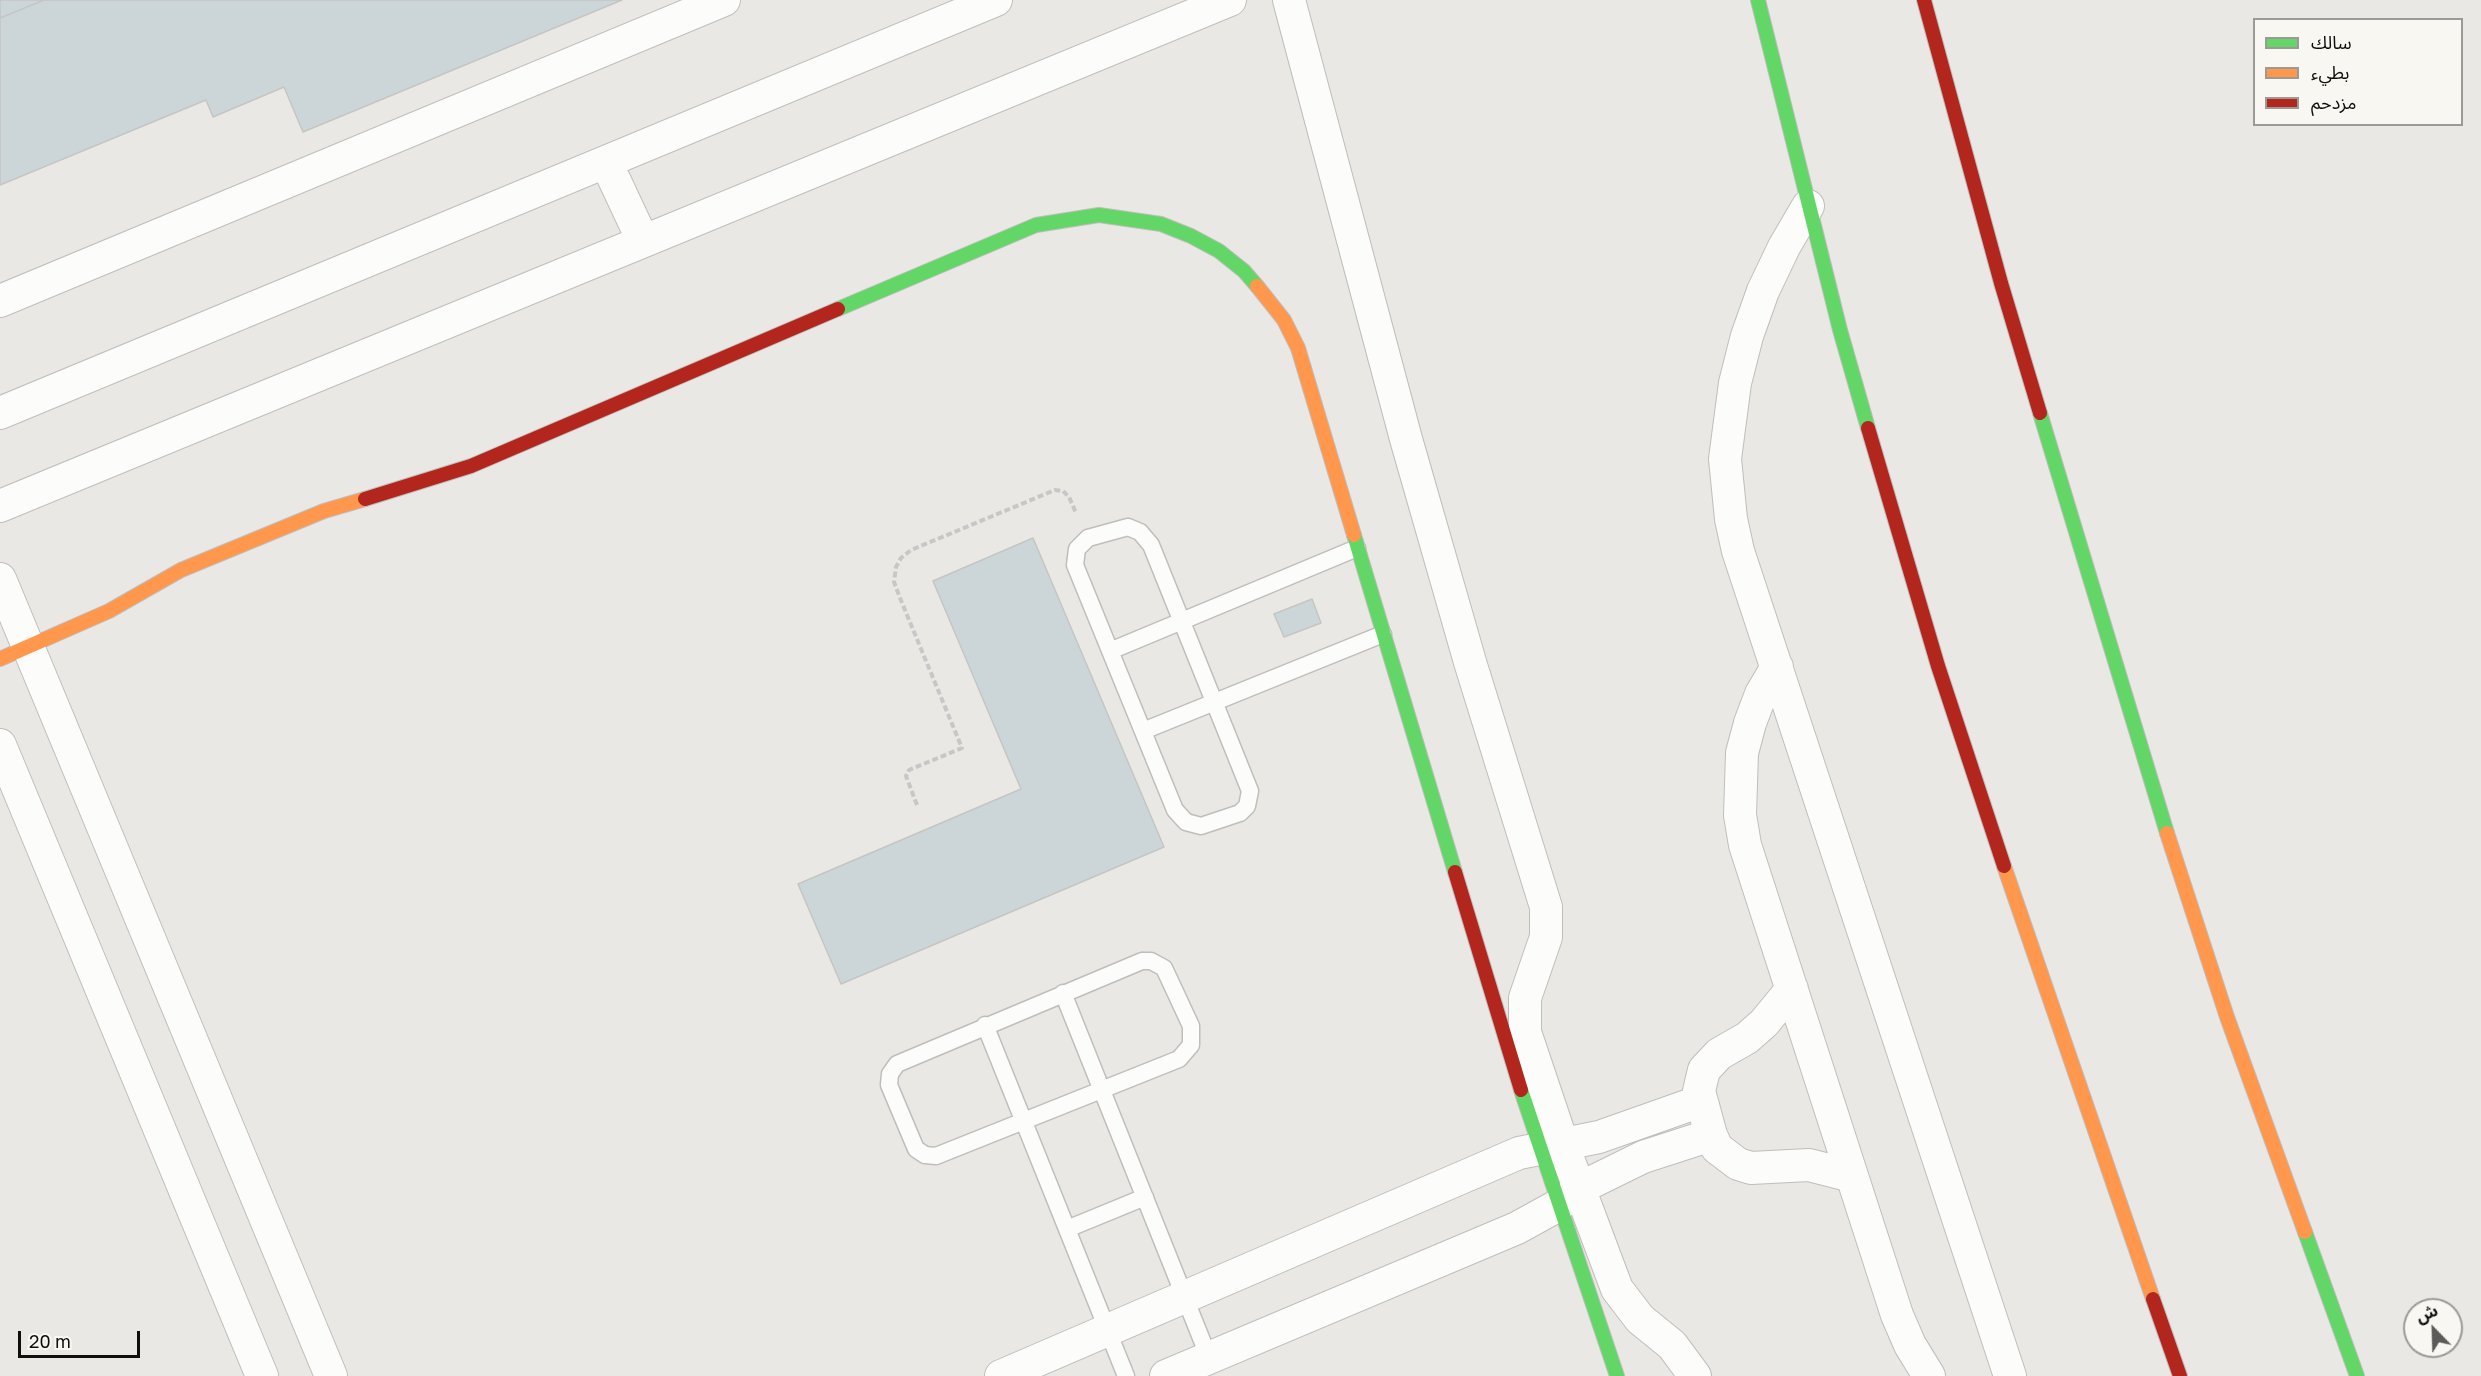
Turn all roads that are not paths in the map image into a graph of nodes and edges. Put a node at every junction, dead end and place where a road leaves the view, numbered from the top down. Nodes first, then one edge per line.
1 (724, 0) edge
2 (996, 0) edge
3 (1230, 0) edge
4 (1288, 0) edge
5 (1758, 0) edge
6 (1924, 0) edge
7 (606, 162) junction
8 (1808, 206) junction
9 (643, 241) junction
10 (0, 301) edge
11 (0, 413) edge
12 (0, 506) edge
13 (1357, 548) junction
14 (0, 579) edge
15 (1182, 621) junction
16 (1383, 634) junction
17 (1110, 651) junction
18 (14, 653) edge
19 (1777, 668) junction
20 (1214, 702) junction
21 (1143, 731) junction
22 (0, 745) edge
23 (1792, 989) junction
24 (1063, 993) junction
25 (986, 1025) junction
26 (1102, 1090) junction
27 (1701, 1101) junction
28 (1023, 1121) junction
29 (1711, 1135) junction
30 (1551, 1147) junction
31 (1852, 1176) junction
32 (1145, 1197) junction
33 (1568, 1197) junction
34 (1066, 1228) junction
35 (1185, 1298) junction
36 (1108, 1332) junction
37 (1209, 1358) junction
38 (262, 1376) edge
39 (331, 1376) edge
40 (1001, 1376) edge
41 (1126, 1376) edge
42 (1166, 1376) edge
43 (1617, 1376) edge
44 (1695, 1376) edge
45 (1929, 1376) edge
46 (2010, 1376) edge
47 (2180, 1376) edge
48 (2357, 1376) edge

1 - 10 street
2 - 7 street
3 - 9 street
4 - 30 street
5 - 8 main road
6 - 48 main road
7 - 9 street
7 - 11 street
8 - 19 street
8 - 47 main road
9 - 12 street
13 - 15 lane
13 - 16 main road
13 - 18 main road
14 - 18 street
15 - 17 lane
15 - 17 lane
15 - 20 lane
16 - 20 lane
16 - 30 main road
17 - 21 lane
18 - 39 street
19 - 23 street
19 - 46 street
20 - 21 lane
20 - 21 lane
22 - 38 street
23 - 27 street
23 - 31 street
24 - 25 lane
24 - 26 lane
24 - 26 lane
25 - 28 lane
25 - 28 lane
26 - 28 lane
26 - 32 lane
27 - 29 street
27 - 30 street
28 - 34 lane
29 - 31 street
29 - 33 street
30 - 33 street
30 - 35 street
31 - 45 street
32 - 34 lane
32 - 35 lane
33 - 37 street
33 - 43 main road
33 - 44 street
34 - 36 lane
35 - 36 street
35 - 37 lane
36 - 40 street
36 - 41 lane
37 - 42 street

